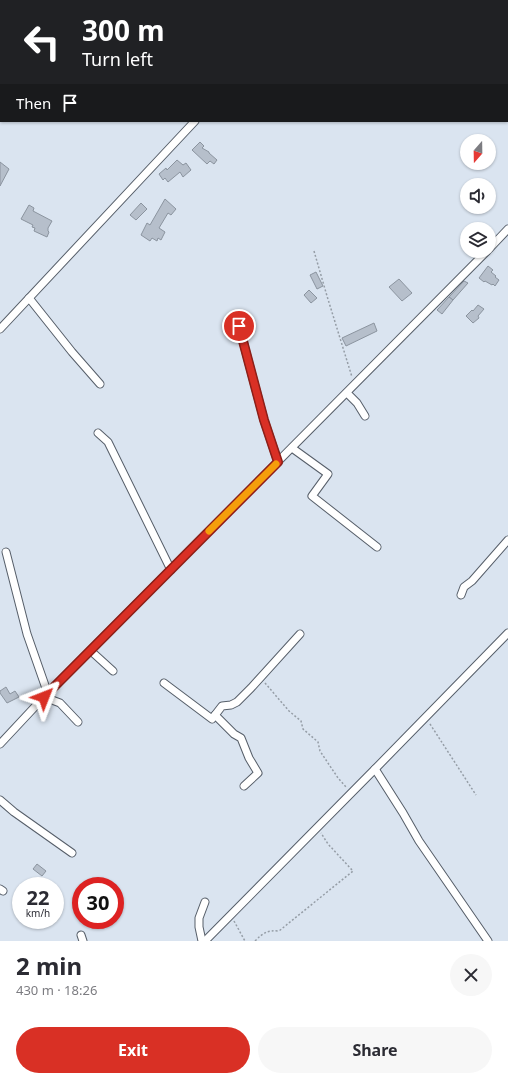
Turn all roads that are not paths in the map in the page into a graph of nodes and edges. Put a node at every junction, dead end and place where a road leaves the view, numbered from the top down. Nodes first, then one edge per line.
1 (194, 122) edge
2 (508, 229) edge
3 (496, 242) edge
4 (480, 258) edge
5 (29, 298) junction
6 (239, 326) dead end
7 (0, 329) edge
8 (100, 384) dead end
9 (347, 392) junction
10 (365, 416) dead end
11 (98, 433) dead end
12 (292, 448) junction
13 (278, 462) junction
14 (508, 540) edge
15 (377, 547) dead end
16 (6, 552) dead end
17 (171, 570) junction
18 (461, 595) dead end
19 (508, 633) edge
20 (300, 634) dead end
21 (91, 651) junction
22 (114, 671) dead end
23 (164, 683) dead end
24 (46, 696) junction
25 (215, 715) junction
26 (78, 722) dead end
27 (0, 744) edge
28 (375, 769) junction
29 (244, 786) dead end
30 (0, 800) edge
31 (72, 853) dead end
32 (205, 902) dead end
33 (203, 941) edge
34 (488, 941) edge

1 - 5 street
2 - 3 street
4 - 9 street
5 - 7 street
5 - 8 street
6 - 13 street
9 - 10 street
9 - 12 street
11 - 17 street
12 - 13 street
12 - 15 street
13 - 17 street
14 - 18 street
16 - 24 street
17 - 21 street
19 - 28 street
20 - 25 street
21 - 22 street
21 - 24 street
23 - 25 street
24 - 26 street
24 - 27 street
25 - 29 street
28 - 33 street
28 - 34 street
30 - 31 street
32 - 33 street

